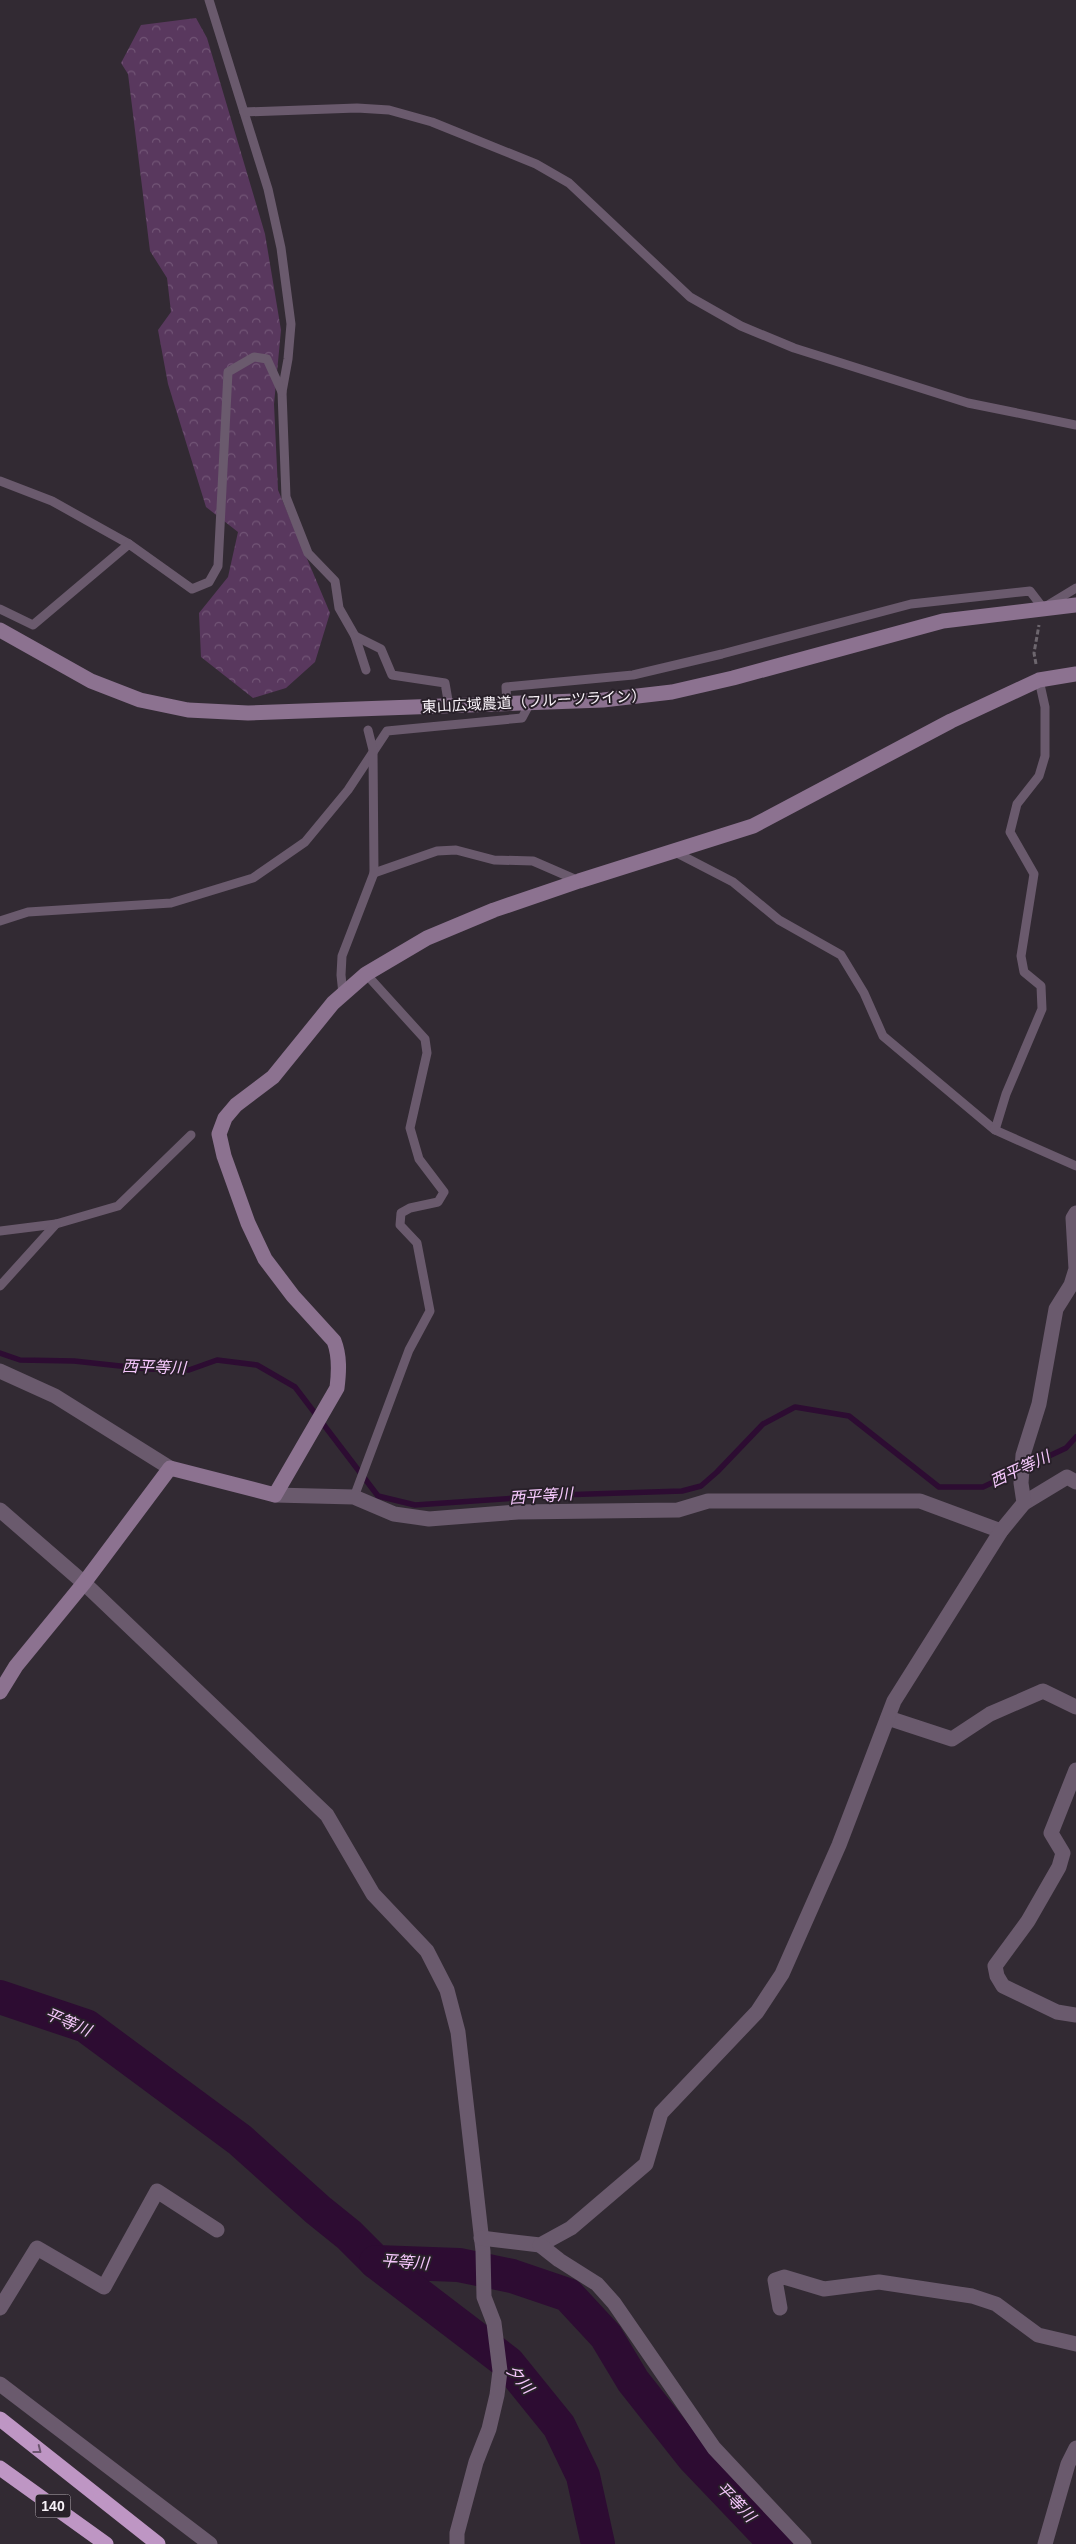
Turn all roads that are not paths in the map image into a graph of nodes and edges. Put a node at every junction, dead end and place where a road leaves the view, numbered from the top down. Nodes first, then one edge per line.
1 (209, 0) edge
2 (244, 112) junction
3 (282, 392) junction
4 (1076, 425) edge
5 (0, 481) edge
6 (129, 544) junction
7 (1076, 588) edge
8 (1076, 605) edge
9 (1043, 608) junction
10 (0, 609) edge
11 (0, 630) edge
12 (355, 636) junction
13 (366, 670) dead end
14 (1076, 674) edge
15 (1039, 680) junction
16 (530, 703) junction
17 (507, 704) junction
18 (449, 706) junction
19 (368, 730) dead end
20 (373, 750) junction
21 (675, 852) junction
22 (374, 873) junction
23 (579, 881) junction
24 (0, 921) edge
25 (366, 974) junction
26 (343, 994) junction
27 (994, 1130) junction
28 (191, 1135) dead end
29 (1076, 1166) edge
30 (1076, 1213) edge
31 (56, 1224) junction
32 (0, 1231) edge
33 (0, 1286) edge
34 (0, 1372) edge
35 (170, 1468) junction
36 (1076, 1482) edge
37 (355, 1494) junction
38 (275, 1495) junction
39 (1024, 1503) junction
40 (0, 1510) edge
41 (1000, 1531) junction
42 (84, 1583) junction
43 (0, 1692) edge
44 (1076, 1707) edge
45 (888, 1718) junction
46 (1076, 1770) edge
47 (1076, 2016) edge
48 (217, 2230) dead end
49 (482, 2244) junction
50 (540, 2245) junction
51 (0, 2308) edge
52 (780, 2308) dead end
53 (1076, 2344) edge
54 (0, 2384) edge
55 (0, 2419) edge
56 (1076, 2448) edge
57 (0, 2468) edge
58 (191, 2538) edge
59 (106, 2544) edge
60 (158, 2544) edge
61 (210, 2544) edge
62 (457, 2544) edge
63 (804, 2544) edge
64 (1045, 2544) edge

1 - 2 lane
2 - 3 lane
2 - 4 lane
3 - 6 lane
3 - 12 lane
5 - 6 lane
6 - 10 lane
7 - 9 lane
8 - 9 street, 東山広域農道（フルーツライン）
9 - 16 street, 東山広域農道（フルーツライン）
9 - 17 lane
11 - 18 street, 東山広域農道（フルーツライン）
12 - 13 lane
12 - 18 lane
14 - 15 street
15 - 21 street
15 - 27 lane
16 - 17 street, 東山広域農道（フルーツライン）
16 - 20 lane
17 - 18 street, 東山広域農道（フルーツライン）
19 - 20 lane
20 - 22 lane
20 - 24 lane
21 - 23 street
21 - 27 lane
22 - 23 lane
22 - 26 lane
23 - 25 street
25 - 26 street
25 - 37 lane
26 - 38 street
27 - 29 lane
28 - 31 lane
30 - 39 street
31 - 32 lane
31 - 33 lane
34 - 35 street
35 - 38 street
35 - 42 street
36 - 39 street
37 - 38 street
37 - 41 street
39 - 41 street
40 - 42 street
41 - 45 street
42 - 43 street
42 - 49 street
44 - 45 street
45 - 50 street
46 - 47 street
48 - 51 street
49 - 50 street
49 - 62 street
50 - 63 street
52 - 53 street
54 - 58 street
55 -> 60 highway
56 - 64 street
57 - 59 highway, 140
58 - 61 street

